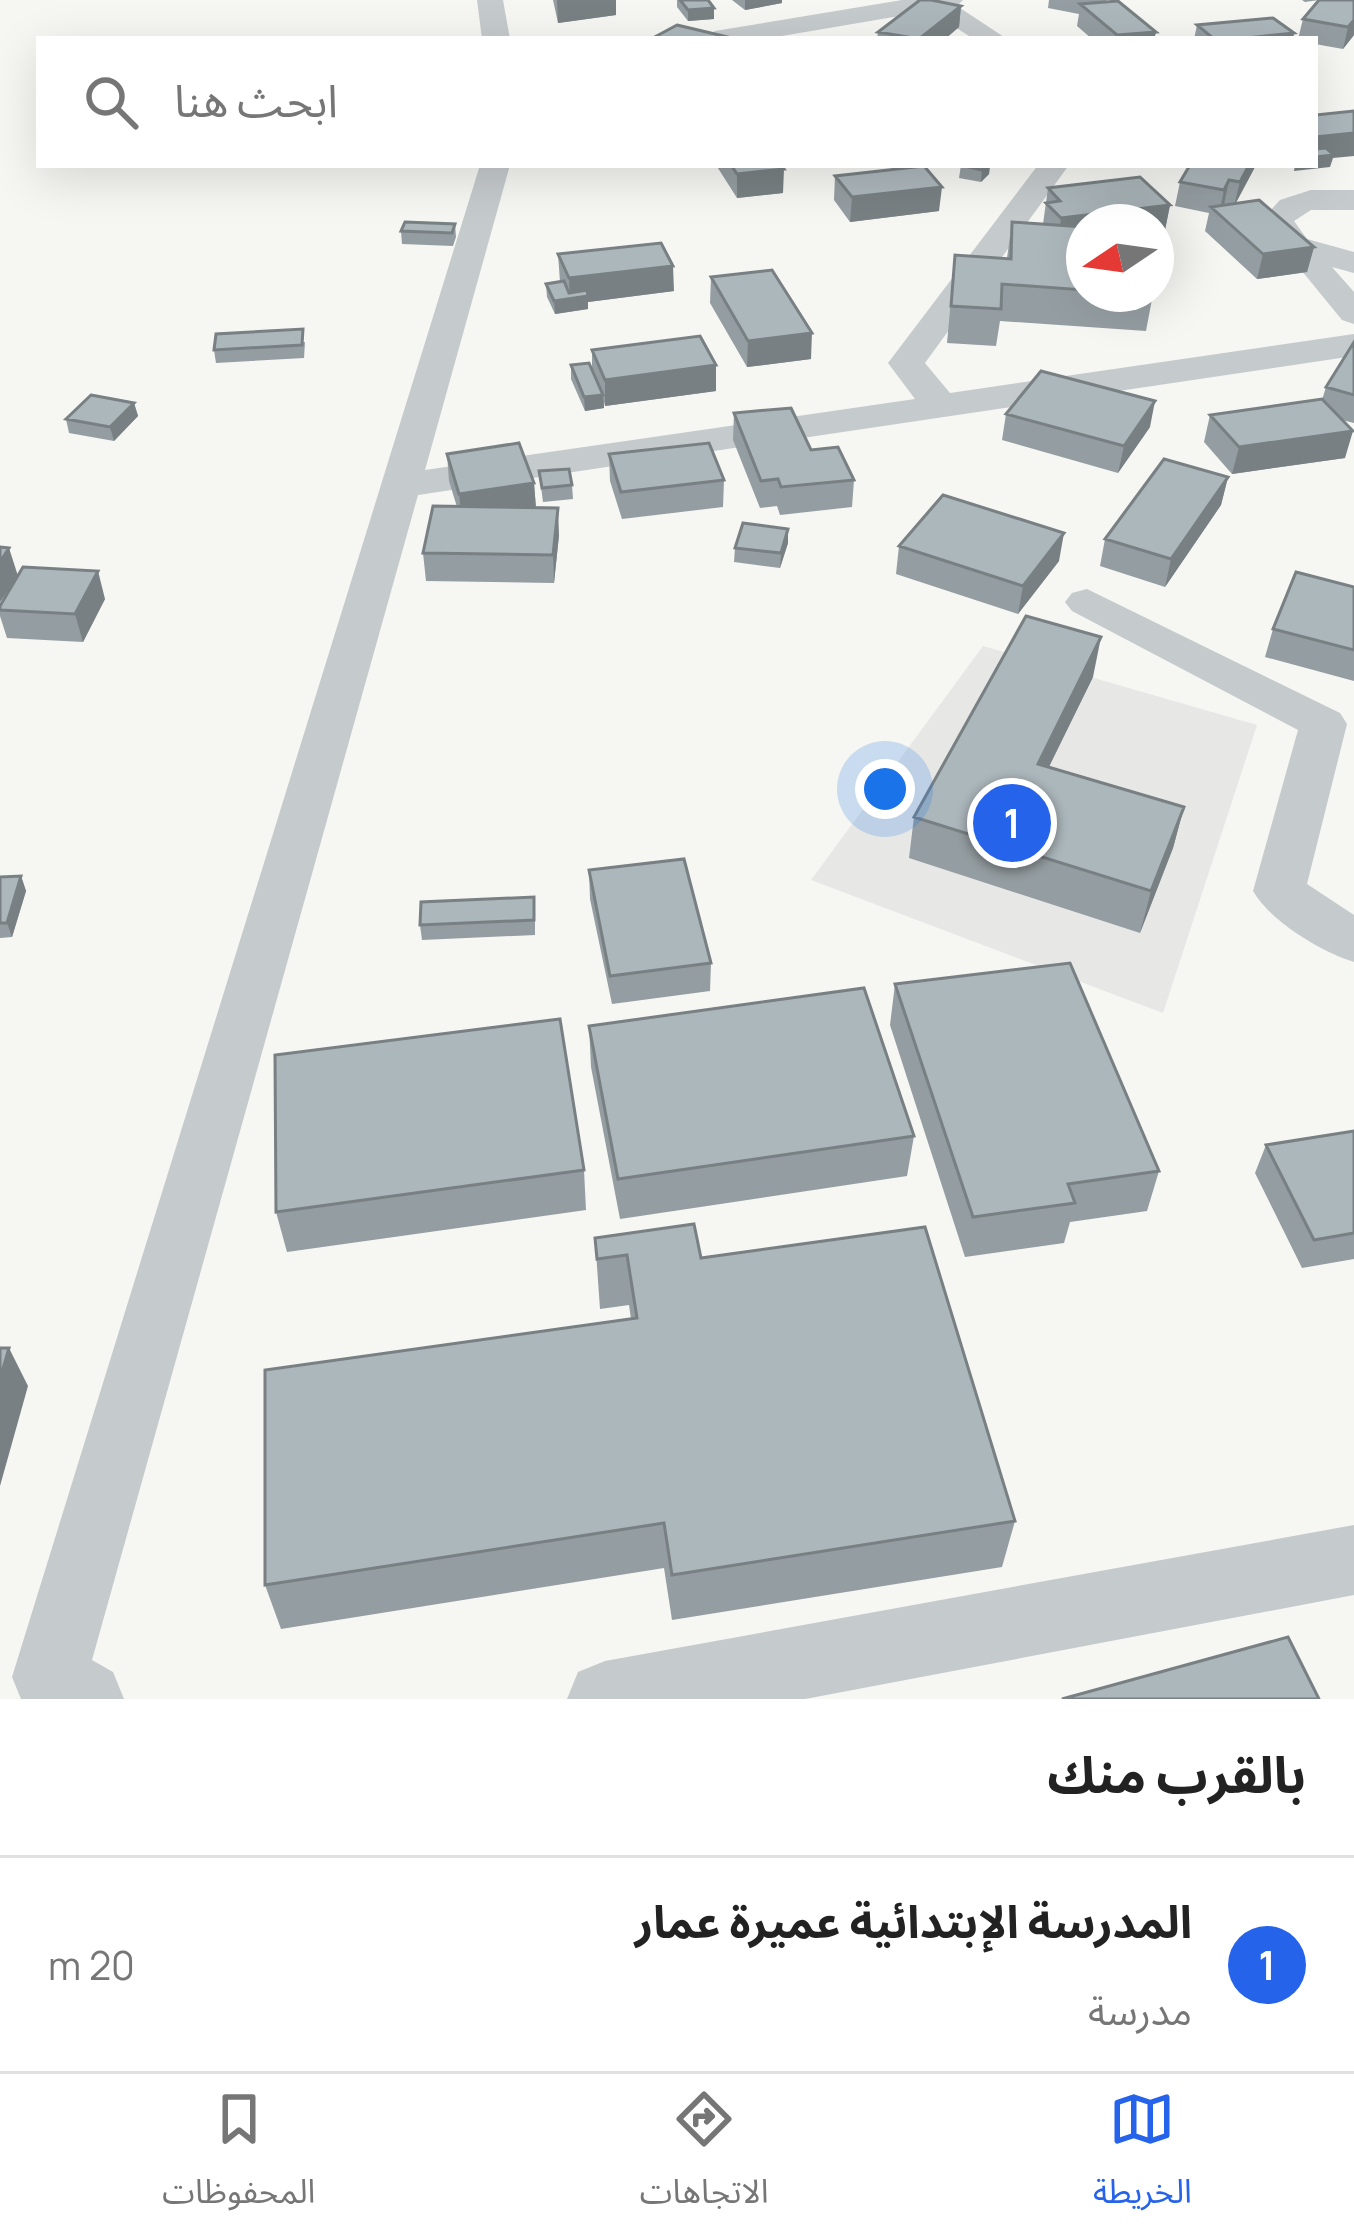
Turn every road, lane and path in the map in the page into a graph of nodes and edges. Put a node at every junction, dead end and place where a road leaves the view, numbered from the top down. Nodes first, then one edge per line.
1 (490, 0) edge
2 (942, 2) edge
3 (496, 36) edge
4 (733, 36) edge
5 (989, 36) edge
6 (495, 168) edge
7 (1052, 168) edge
8 (1354, 200) edge
9 (1295, 246) junction
10 (1354, 263) edge
11 (1354, 313) edge
12 (1354, 345) edge
13 (941, 406) junction
14 (400, 486) junction
15 (1088, 602) dead end
16 (1354, 942) edge
17 (1354, 1560) edge
18 (86, 1699) edge
19 (605, 1699) edge

1 - 3 street
2 - 4 street
2 - 5 street
6 - 14 street
7 - 13 street
8 - 9 street
9 - 10 street
9 - 11 street
12 - 13 street
13 - 14 street
14 - 18 street
15 - 16 street
17 - 19 street

